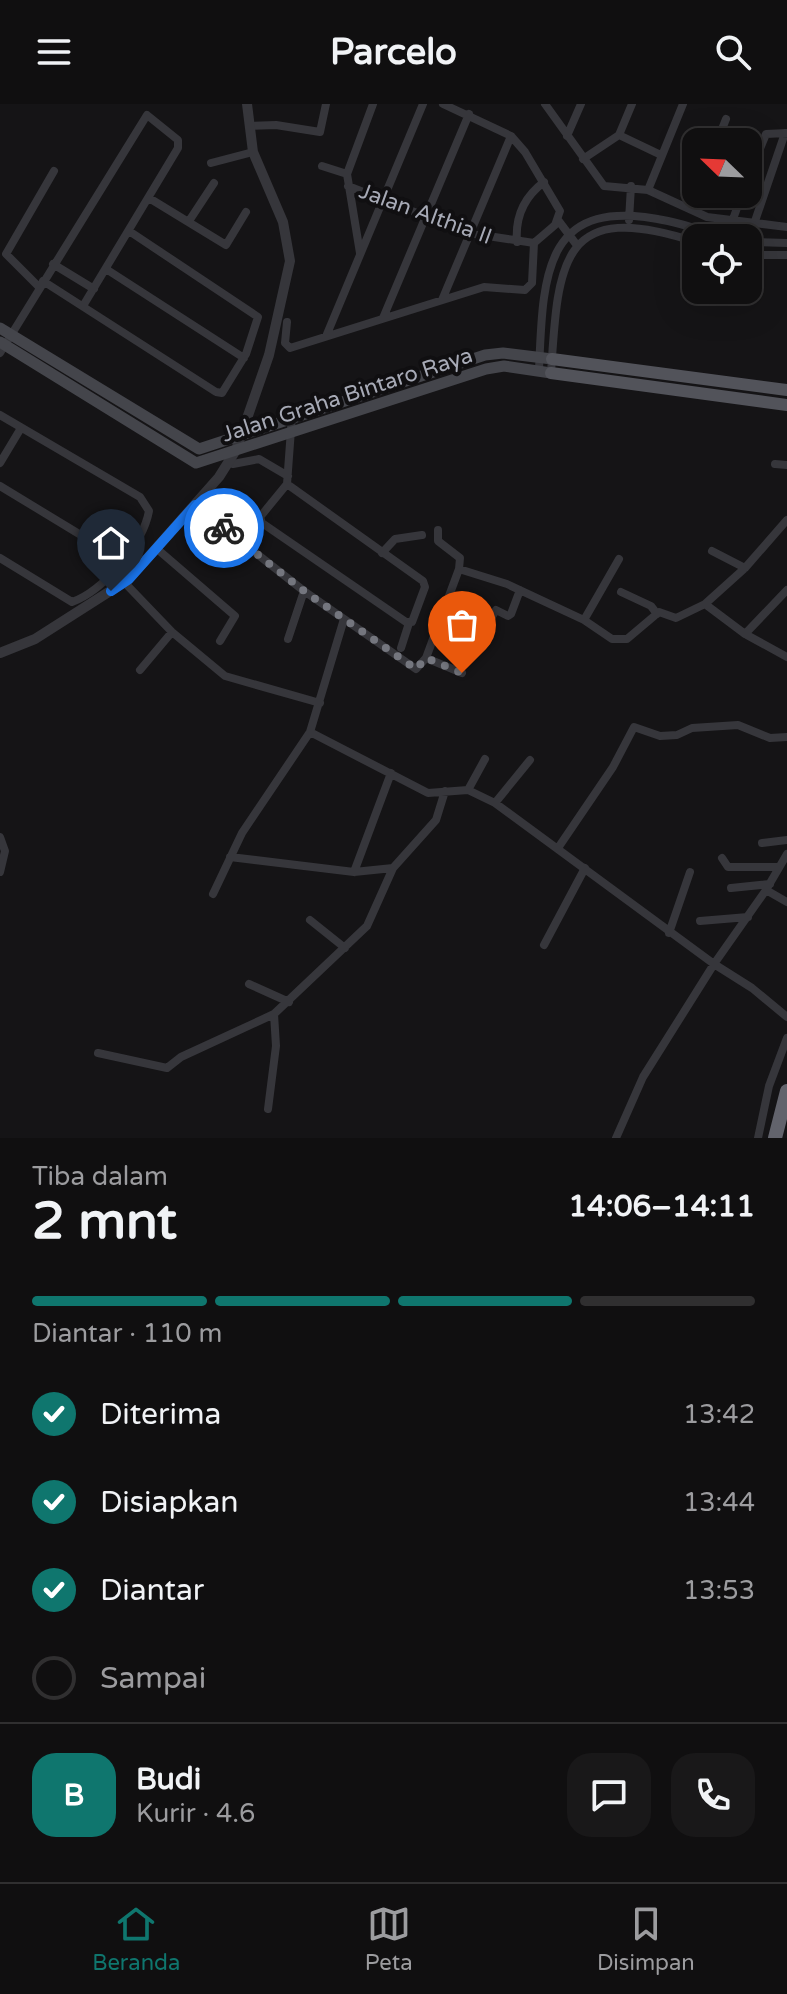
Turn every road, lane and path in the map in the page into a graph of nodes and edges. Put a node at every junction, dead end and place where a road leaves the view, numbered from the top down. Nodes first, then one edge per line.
1 (247, 104) edge
2 (326, 104) edge
3 (373, 104) edge
4 (423, 104) edge
5 (443, 104) edge
6 (545, 104) edge
7 (581, 104) edge
8 (632, 104) edge
9 (683, 104) edge
10 (469, 114) junction
11 (726, 119) dead end
12 (250, 126) junction
13 (722, 128) edge
14 (786, 133) edge
15 (619, 135) junction
16 (511, 136) junction
17 (567, 136) junction
18 (762, 142) edge
19 (253, 152) junction
20 (661, 155) junction
21 (583, 159) junction
22 (211, 163) dead end
23 (322, 166) dead end
24 (54, 171) dead end
25 (347, 174) junction
26 (544, 182) junction
27 (214, 183) dead end
28 (348, 186) junction
29 (631, 186) junction
30 (648, 190) junction
31 (149, 198) junction
32 (383, 200) junction
33 (682, 205) edge
34 (689, 208) edge
35 (737, 208) edge
36 (246, 212) dead end
37 (629, 215) junction
38 (425, 217) junction
39 (189, 221) junction
40 (732, 222) junction
41 (556, 223) junction
42 (754, 224) joint
43 (682, 225) edge
44 (762, 225) edge
45 (787, 227) edge
46 (628, 229) junction
47 (129, 231) junction
48 (468, 233) junction
49 (565, 235) junction
50 (682, 239) edge
51 (517, 242) junction
52 (762, 242) edge
53 (534, 243) junction
54 (787, 243) edge
55 (575, 245) junction
56 (360, 253) junction
57 (762, 255) edge
58 (787, 255) edge
59 (53, 264) junction
60 (106, 269) junction
61 (41, 284) junction
62 (448, 284) junction
63 (94, 289) junction
64 (462, 294) junction
65 (442, 300) junction
66 (83, 306) junction
67 (383, 318) junction
68 (287, 322) dead end
69 (0, 328) edge
70 (327, 334) junction
71 (4, 344) edge
72 (244, 358) junction
73 (545, 365) junction
74 (787, 390) edge
75 (100, 398) junction
76 (787, 405) edge
77 (0, 415) edge
78 (292, 416) junction
79 (21, 428) junction
80 (293, 429) junction
81 (241, 435) junction
82 (236, 450) junction
83 (0, 463) edge
84 (233, 464) dead end
85 (775, 464) dead end
86 (787, 465) edge
87 (288, 480) junction
88 (0, 486) edge
89 (195, 505) junction
90 (787, 520) edge
91 (438, 530) dead end
92 (422, 535) dead end
93 (156, 548) junction
94 (712, 551) dead end
95 (382, 553) junction
96 (0, 558) edge
97 (619, 559) dead end
98 (122, 560) junction
99 (745, 568) junction
100 (459, 569) junction
101 (124, 582) junction
102 (520, 590) junction
103 (787, 590) edge
104 (304, 591) junction
105 (621, 592) dead end
106 (705, 604) junction
107 (444, 608) junction
108 (657, 614) junction
109 (344, 619) junction
110 (584, 620) junction
111 (409, 623) junction
112 (172, 632) junction
113 (745, 634) junction
114 (288, 639) dead end
115 (220, 641) dead end
116 (401, 648) dead end
117 (0, 653) edge
118 (787, 657) edge
119 (426, 658) junction
120 (140, 670) dead end
121 (462, 673) dead end
122 (320, 703) junction
123 (310, 732) junction
124 (787, 737) edge
125 (485, 759) dead end
126 (530, 760) dead end
127 (391, 773) junction
128 (468, 790) junction
129 (445, 791) junction
130 (495, 803) junction
131 (0, 837) edge
132 (787, 840) edge
133 (762, 843) dead end
134 (558, 848) junction
135 (787, 854) edge
136 (230, 857) junction
137 (722, 858) dead end
138 (779, 867) junction
139 (393, 868) junction
140 (585, 868) junction
141 (0, 872) edge
142 (354, 872) junction
143 (690, 872) dead end
144 (768, 887) junction
145 (731, 888) dead end
146 (213, 894) dead end
147 (787, 902) edge
148 (748, 917) junction
149 (310, 920) dead end
150 (700, 921) dead end
151 (669, 933) junction
152 (544, 945) dead end
153 (345, 948) junction
154 (714, 964) junction
155 (249, 984) dead end
156 (289, 1002) junction
157 (274, 1014) junction
158 (787, 1017) edge
159 (787, 1038) edge
160 (98, 1053) dead end
161 (787, 1091) edge
162 (268, 1109) dead end
163 (616, 1138) edge
164 (758, 1138) edge
165 (775, 1138) edge

1 - 12 street
2 - 12 street
3 - 25 street
4 - 32 street
5 - 10 street
6 - 17 street
7 - 17 street
8 - 15 street
9 - 20 street
10 - 16 street
10 - 38 street
11 - 13 street
12 - 19 street
14 - 18 street
14 - 42 street
15 - 20 street
15 - 21 street
16 - 26 street
16 - 48 street
17 - 21 street
19 - 22 street
19 - 81 street
20 - 30 street
21 - 29 street
23 - 25 street
24 - 61 street
25 - 28 street
26 - 41 street
26 - 51 street
27 - 39 street
28 - 32 street, Jalan Althia II
28 - 56 street
29 - 30 street
29 - 37 street
30 - 33 street
31 - 39 street
31 - 47 street
31 - 59 street
32 - 38 street, Jalan Althia II
32 - 56 street
34 - 40 street
35 - 40 street
36 - 39 street
37 - 43 street
37 - 46 street
37 - 49 street
38 - 48 street, Jalan Althia II
38 - 67 street
40 - 42 street
41 - 49 street
41 - 53 street
44 - 45 street
46 - 50 street
46 - 55 street
47 - 60 street
47 - 72 street
48 - 51 street, Jalan Althia II
48 - 62 street
49 - 55 street
49 - 73 street
51 - 53 street, Jalan Althia II
52 - 54 street
53 - 64 street
55 - 73 street
56 - 70 street
57 - 58 street
59 - 61 street
59 - 63 street
60 - 63 street
60 - 72 street
61 - 66 street
61 - 71 street
62 - 64 street
62 - 65 street
63 - 66 street
64 - 65 street
65 - 67 street
66 - 72 street
67 - 70 street
68 - 70 street
69 - 71 main road, Jalan Graha Bintaro Raya
71 - 75 main road, Jalan Graha Bintaro Raya
73 - 74 main road, Jalan Graha Bintaro Raya
73 - 76 main road, Jalan Graha Bintaro Raya
73 - 78 main road, Jalan Graha Bintaro Raya
73 - 80 main road, Jalan Graha Bintaro Raya
75 - 81 main road, Jalan Graha Bintaro Raya
75 - 82 main road, Jalan Graha Bintaro Raya
77 - 79 street
78 - 80 street
78 - 81 main road, Jalan Graha Bintaro Raya
79 - 83 street
79 - 98 street
80 - 82 main road, Jalan Graha Bintaro Raya
80 - 87 street
81 - 82 street
82 - 89 street
84 - 87 street
85 - 86 street
87 - 95 street
87 - 111 street
88 - 98 street
89 - 93 street
89 - 104 street
90 - 99 street
91 - 100 street
92 - 95 street
93 - 101 street
93 - 115 street
94 - 99 street
95 - 111 street
96 - 98 street
97 - 110 street
99 - 106 street
100 - 102 street
100 - 107 street
101 - 112 street
101 - 117 street
102 - 107 street
102 - 110 street
103 - 113 street
104 - 109 street
104 - 114 street
105 - 108 street
106 - 108 street
106 - 113 street
107 - 119 street
108 - 110 street
109 - 119 street
109 - 122 street
111 - 116 street
112 - 120 street
112 - 122 street
113 - 118 street
119 - 121 street
122 - 123 street
123 - 127 street
123 - 136 street
124 - 134 street
125 - 128 street
126 - 130 street
127 - 129 street
127 - 142 street
128 - 129 street
128 - 130 street
129 - 139 street
130 - 134 street
131 - 141 street
132 - 133 street
134 - 140 street
135 - 138 street
136 - 142 street
136 - 146 street
137 - 138 street
138 - 144 street
139 - 142 street
139 - 153 street
140 - 151 street
140 - 152 street
143 - 151 street
144 - 145 street
144 - 147 street
144 - 148 street
148 - 150 street
148 - 154 street
149 - 153 street
151 - 154 street
153 - 156 street
154 - 158 street
154 - 163 street
155 - 156 street
156 - 157 street
157 - 160 street
157 - 162 street
159 - 164 street
161 - 165 highway

